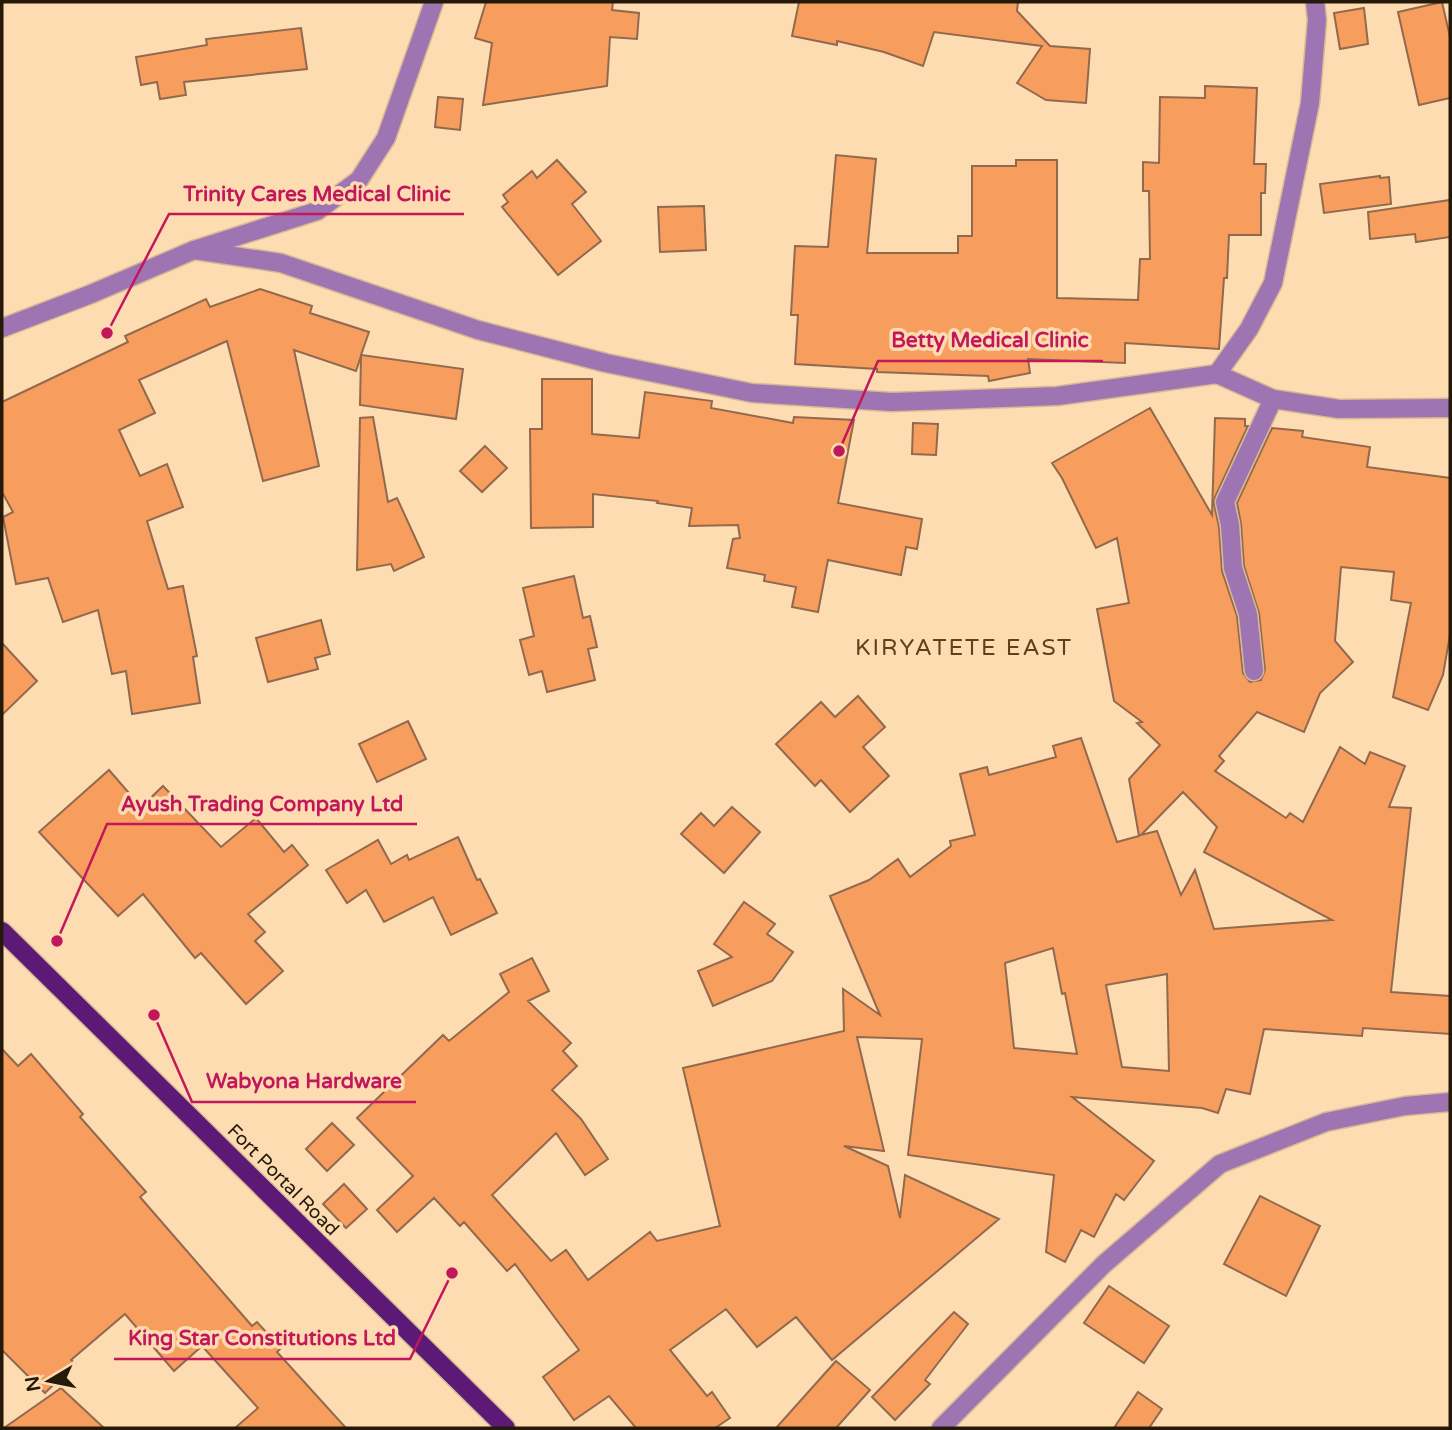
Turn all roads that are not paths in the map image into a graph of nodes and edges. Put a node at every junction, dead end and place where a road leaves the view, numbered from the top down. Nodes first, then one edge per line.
1 (434, 2) edge
2 (1315, 2) edge
3 (194, 250) junction
4 (2, 328) edge
5 (1217, 374) junction
6 (1273, 399) junction
7 (1450, 408) edge
8 (1254, 671) dead end
9 (2, 931) edge
10 (1450, 1102) edge
11 (506, 1428) edge
12 (942, 1428) edge

1 - 3 street
2 - 5 street
3 - 4 street
3 - 5 street
5 - 6 street
6 - 7 street
6 - 8 street
9 - 11 main road, Fort Portal Road
10 - 12 street

